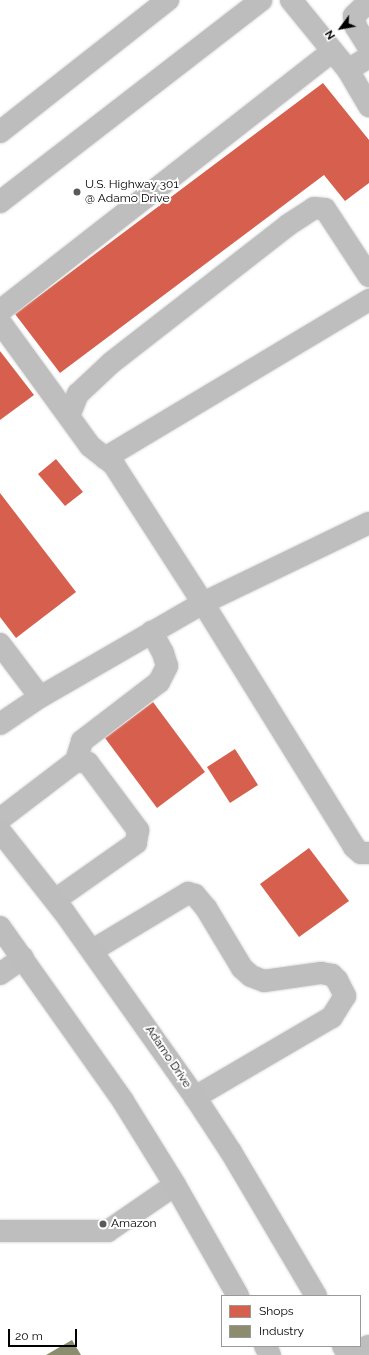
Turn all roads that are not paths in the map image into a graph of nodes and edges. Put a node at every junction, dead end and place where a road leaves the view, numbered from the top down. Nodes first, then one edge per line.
1 (261, 0) edge
2 (291, 0) edge
3 (369, 1) edge
4 (156, 4) edge
5 (369, 48) edge
6 (333, 50) junction
7 (369, 56) edge
8 (348, 70) junction
9 (369, 106) edge
10 (0, 132) edge
11 (0, 202) edge
12 (369, 276) edge
13 (369, 300) edge
14 (0, 311) edge
15 (0, 322) edge
16 (69, 416) junction
17 (105, 458) junction
18 (369, 523) edge
19 (202, 603) junction
20 (152, 632) junction
21 (0, 644) edge
22 (40, 697) junction
23 (0, 724) edge
24 (76, 761) junction
25 (0, 819) edge
26 (0, 831) edge
27 (369, 853) edge
28 (55, 900) junction
29 (0, 927) edge
30 (93, 950) junction
31 (23, 958) junction
32 (0, 974) edge
33 (195, 1097) junction
34 (175, 1185) junction
35 (0, 1231) edge
36 (237, 1295) edge
37 (315, 1295) edge
38 (369, 1346) edge
39 (351, 1355) edge

1 - 11 main road
2 - 6 lane
3 - 5 lane
4 - 10 main road
6 - 8 lane
6 - 14 lane
7 - 8 lane
8 - 9 lane
12 - 16 lane
13 - 17 lane
15 - 16 lane
16 - 17 lane
17 - 19 lane
18 - 19 lane
19 - 20 lane
19 - 27 lane
20 - 22 lane
20 - 24 lane
21 - 22 lane
22 - 23 lane
24 - 25 lane
24 - 28 lane
26 - 28 main road, Adamo Drive
28 - 30 main road, Adamo Drive
29 - 31 main road
30 - 33 main road, Adamo Drive
30 - 33 lane
31 - 32 lane
31 - 34 main road
33 - 37 main road, Adamo Drive
34 - 35 lane
34 - 36 main road
38 - 39 lane

